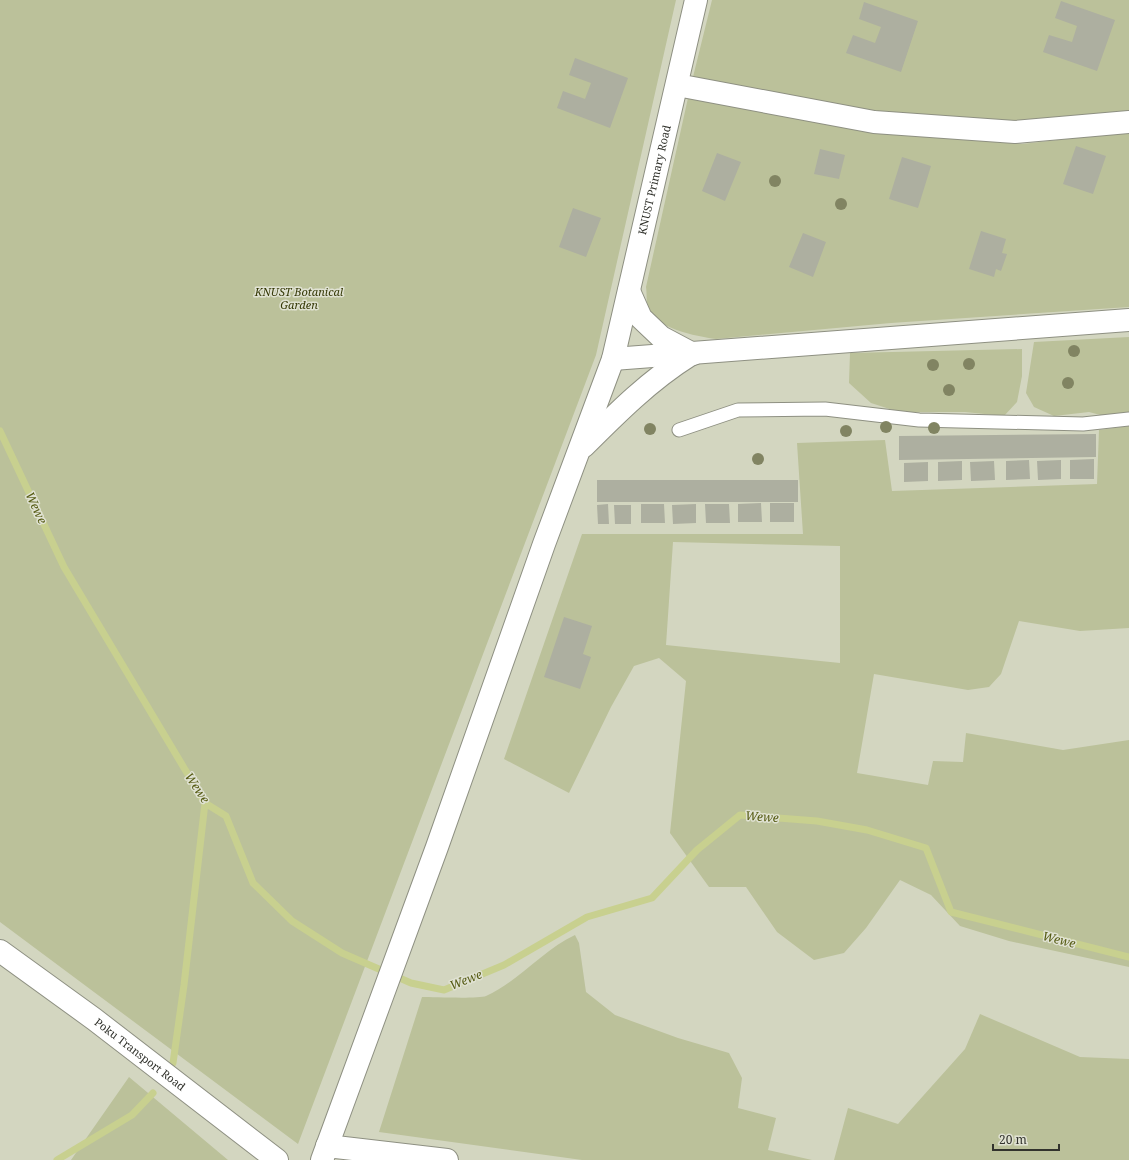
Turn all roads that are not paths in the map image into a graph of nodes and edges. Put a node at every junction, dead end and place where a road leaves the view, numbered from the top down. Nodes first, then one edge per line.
1 (696, 0) edge
2 (677, 85) junction
3 (1129, 122) edge
4 (629, 290) junction
5 (1129, 320) edge
6 (693, 354) junction
7 (613, 359) junction
8 (1129, 419) edge
9 (679, 430) dead end
10 (579, 451) junction
11 (0, 952) edge
12 (324, 1153) edge
13 (277, 1160) edge
14 (447, 1160) edge

1 - 2 street, KNUST Primary Road
2 - 3 street
2 - 4 street, KNUST Primary Road
4 - 6 street
4 - 7 street, KNUST Primary Road
5 - 6 street
6 - 7 street
6 - 10 street
7 - 10 street, KNUST Primary Road
8 - 9 lane
10 - 12 street, KNUST Primary Road
11 - 13 street, Poku Transport Road
12 - 14 street

